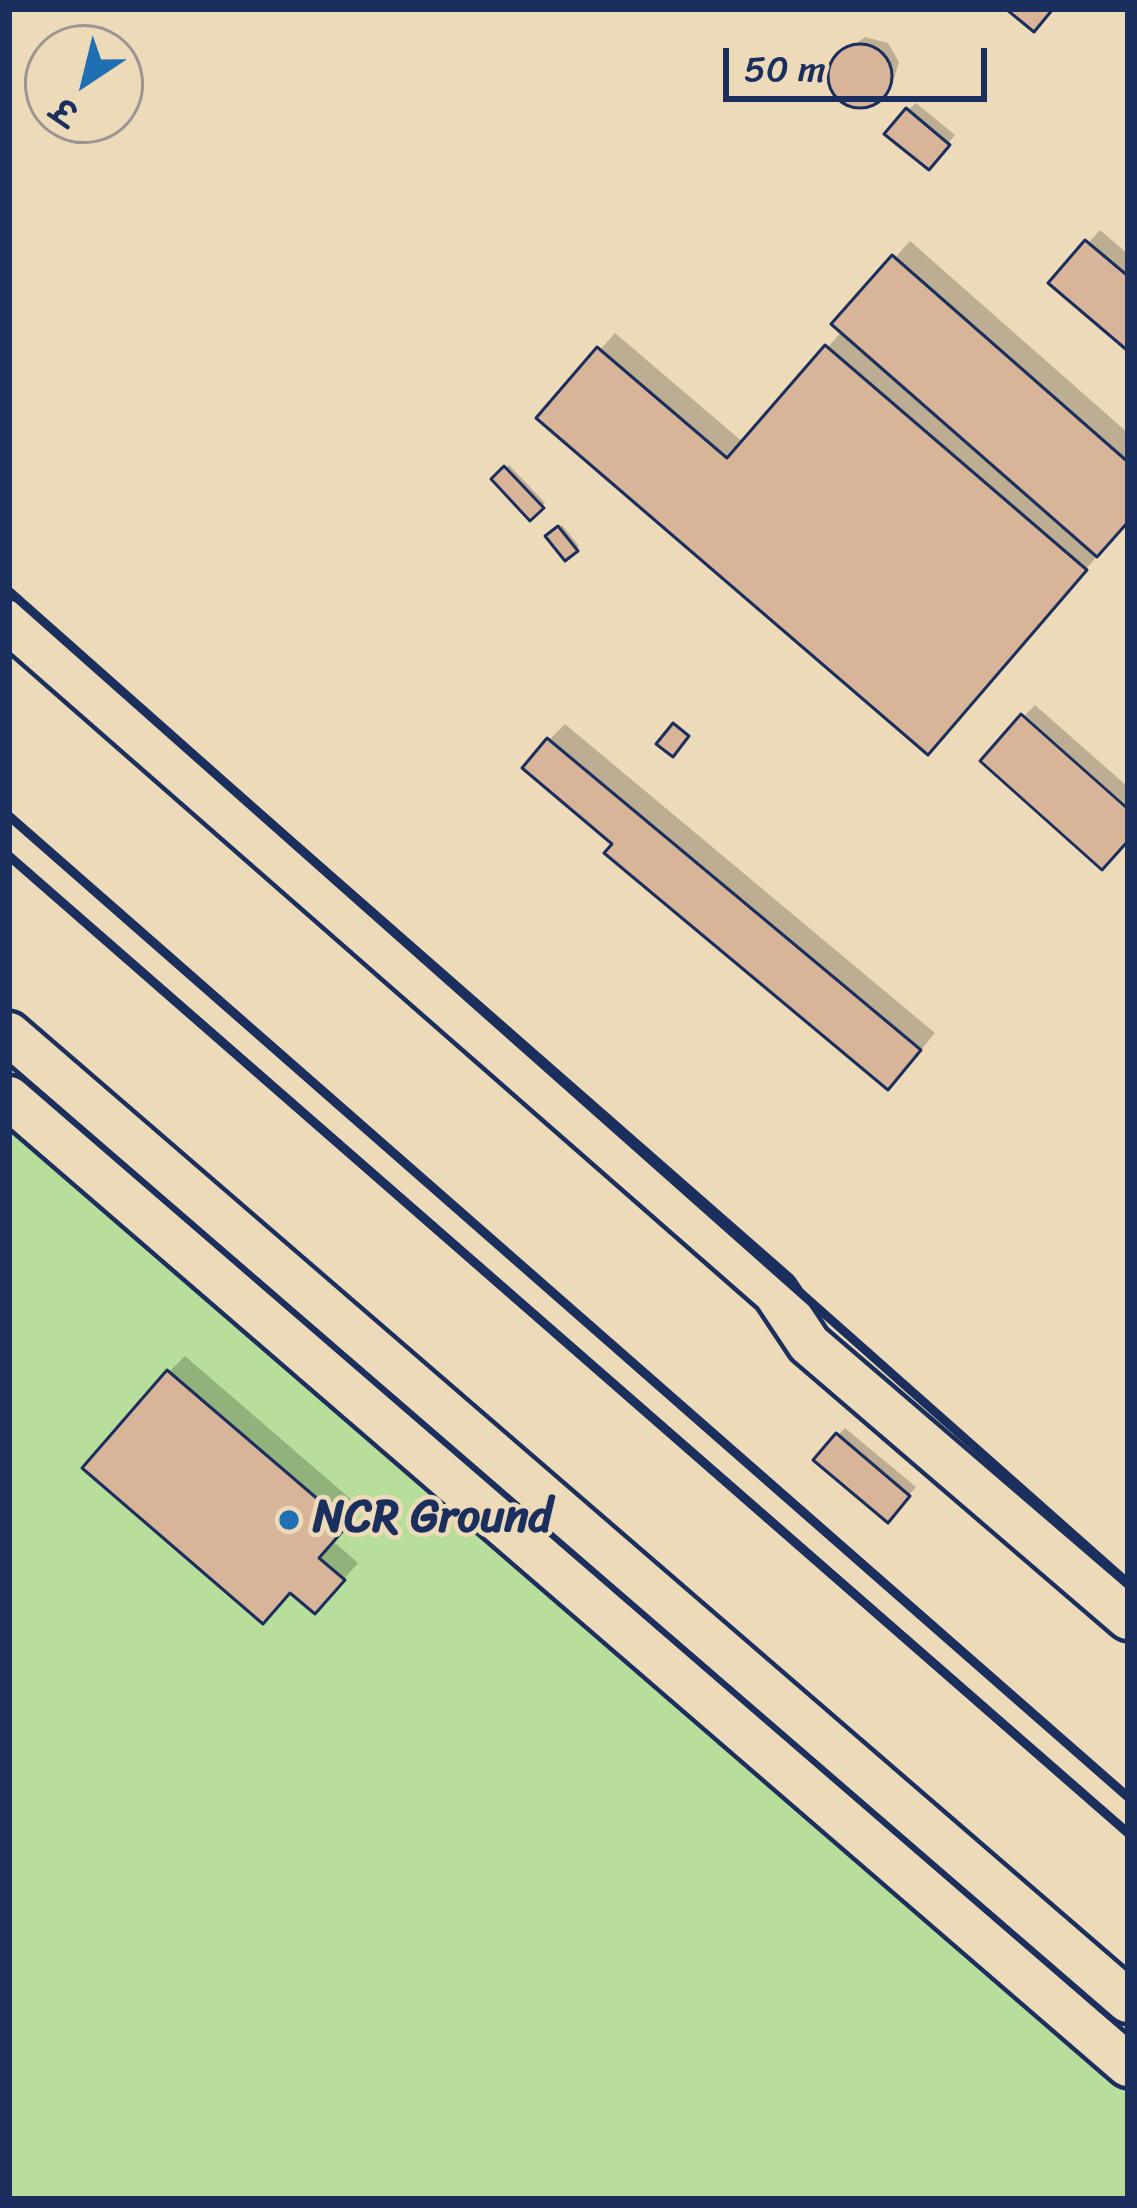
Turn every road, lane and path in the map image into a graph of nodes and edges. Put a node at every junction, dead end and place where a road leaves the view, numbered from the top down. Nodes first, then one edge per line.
1 (9, 622) edge
2 (9, 1034) edge
3 (9, 1098) edge
4 (1128, 1618) edge
5 (1128, 2001) edge
6 (1128, 2065) edge

1 - 4 street
2 - 5 street
3 - 6 street

